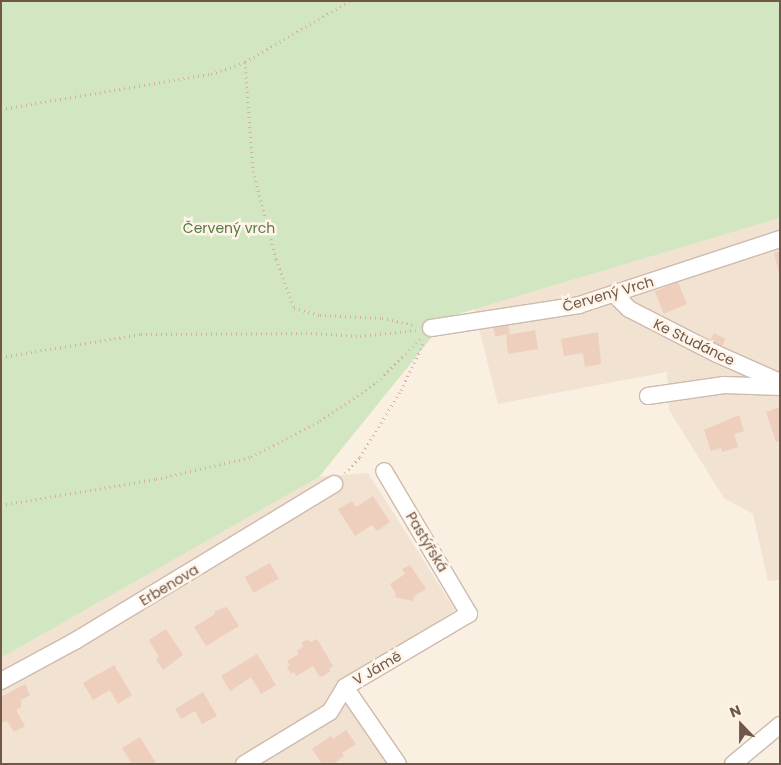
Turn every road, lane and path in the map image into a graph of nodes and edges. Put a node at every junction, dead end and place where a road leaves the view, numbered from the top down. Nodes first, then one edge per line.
1 (350, 1) edge
2 (246, 62) junction
3 (1, 109) edge
4 (780, 239) edge
5 (614, 294) junction
6 (431, 328) junction
7 (1, 357) edge
8 (780, 382) edge
9 (780, 386) edge
10 (648, 396) dead end
11 (384, 471) dead end
12 (334, 484) joint
13 (1, 506) edge
14 (469, 614) joint
15 (1, 681) edge
16 (345, 687) junction
17 (780, 726) edge
18 (244, 764) edge
19 (398, 764) edge
20 (733, 764) edge

1 - 2 path
2 - 3 path
2 - 6 path
4 - 5 street, Červený Vrch
5 - 6 street, Červený Vrch
5 - 8 street, Ke Studánce
6 - 7 path
6 - 12 path
6 - 13 path
9 - 10 street
11 - 14 street, Pastýřská
12 - 15 street, Erbenova
14 - 16 street, V Jámě
16 - 18 street, V Jámě
16 - 19 street
17 - 20 street

